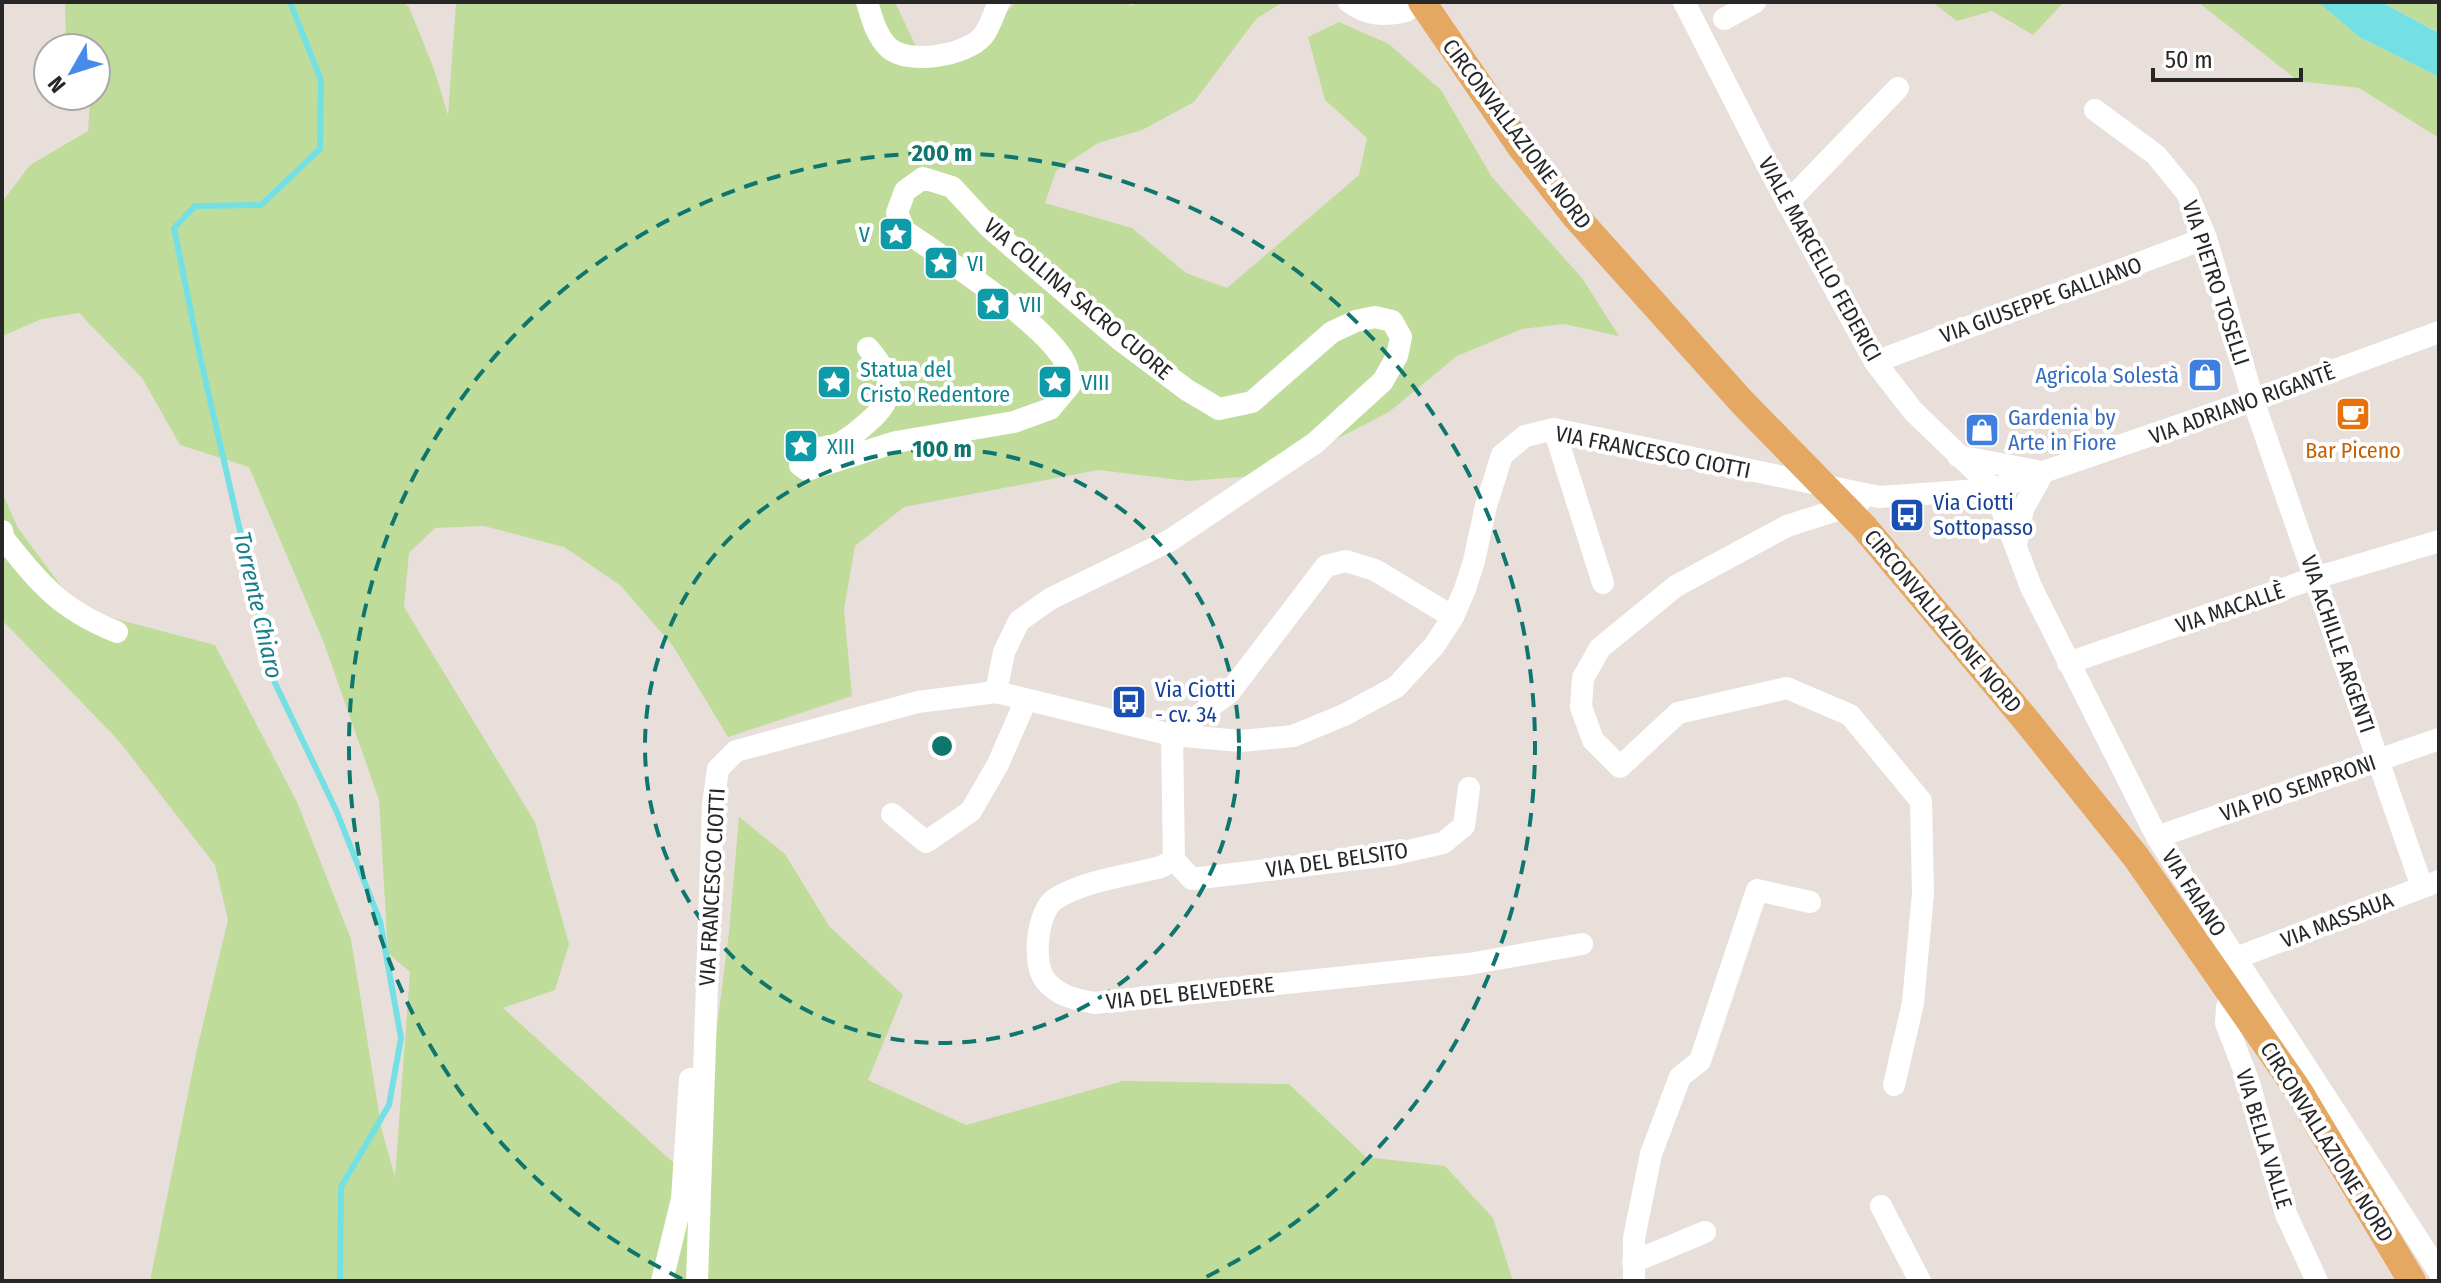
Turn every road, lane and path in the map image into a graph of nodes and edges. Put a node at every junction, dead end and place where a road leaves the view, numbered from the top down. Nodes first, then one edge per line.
1 (867, 2) edge
2 (999, 2) edge
3 (1349, 2) edge
4 (1684, 2) edge
5 (1755, 2) edge
6 (1414, 7) edge
7 (1724, 19) dead end
8 (1898, 88) dead end
9 (2095, 110) dead end
10 (1787, 203) junction
11 (2206, 238) junction
12 (2439, 332) edge
13 (868, 348) dead end
14 (1875, 362) junction
15 (2253, 400) junction
16 (1554, 429) junction
17 (1958, 456) junction
18 (2043, 473) junction
19 (1994, 489) junction
20 (1879, 497) junction
21 (2, 531) edge
22 (2439, 541) edge
23 (2016, 545) junction
24 (2315, 578) junction
25 (1603, 583) dead end
26 (1453, 617) junction
27 (117, 632) dead end
28 (2068, 663) junction
29 (996, 692) junction
30 (1026, 700) junction
31 (1172, 735) junction
32 (2439, 739) edge
33 (2378, 760) junction
34 (1469, 788) dead end
35 (892, 814) dead end
36 (2157, 837) junction
37 (1174, 860) junction
38 (2431, 884) edge
39 (1810, 902) dead end
40 (1582, 944) dead end
41 (2236, 958) junction
42 (708, 980) junction
43 (2234, 995) junction
44 (1894, 1085) dead end
45 (1881, 1206) dead end
46 (1705, 1232) dead end
47 (1634, 1271) edge
48 (2439, 1272) edge
49 (662, 1281) edge
50 (697, 1281) edge
51 (1920, 1281) edge
52 (2317, 1281) edge
53 (2412, 1281) edge

1 - 2 street
3 - 6 street
4 - 10 street, VIALE MARCELLO FEDERICI
5 - 7 street
6 - 43 main road, CIRCONVALLAZIONE NORD
8 - 10 street
9 - 11 street, VIA PIETRO TOSELLI
10 - 14 street, VIALE MARCELLO FEDERICI
11 - 14 street, VIA GIUSEPPE GALLIANO
11 - 15 street, VIA PIETRO TOSELLI
12 - 15 street, VIA ADRIANO RIGANTÈ
13 - 29 street, VIA COLLINA SACRO CUORE
14 - 17 street, VIALE MARCELLO FEDERICI
15 - 18 street, VIA ADRIANO RIGANTÈ
15 - 24 street, VIA ACHILLE ARGENTI
16 - 20 street, VIA FRANCESCO CIOTTI
16 - 25 street
16 - 26 street, VIA FRANCESCO CIOTTI
17 - 18 street
17 - 19 street, VIALE MARCELLO FEDERICI
18 - 19 street, VIA ADRIANO RIGANTÈ
18 - 23 street
19 - 20 street, VIA FRANCESCO CIOTTI
19 - 23 street, VIA FAIANO
20 - 44 street
21 - 27 street
22 - 24 street, VIA MACALLÈ
23 - 28 street, VIA FAIANO
24 - 28 street, VIA MACALLÈ
24 - 33 street, VIA ACHILLE ARGENTI
26 - 31 street, VIA FRANCESCO CIOTTI
26 - 31 street
28 - 36 street, VIA FAIANO
29 - 30 street, VIA FRANCESCO CIOTTI
29 - 42 street, VIA FRANCESCO CIOTTI
30 - 31 street, VIA FRANCESCO CIOTTI
30 - 35 street
31 - 37 street
32 - 33 street, VIA PIO SEMPRONI
33 - 36 street, VIA PIO SEMPRONI
33 - 38 street, VIA ACHILLE ARGENTI
34 - 37 street, VIA DEL BELSITO
36 - 41 street, VIA FAIANO
37 - 40 street, VIA DEL BELVEDERE
38 - 41 street, VIA MASSAUA
39 - 47 street
41 - 48 street, VIA FAIANO
42 - 49 street
42 - 50 street, VIA FRANCESCO CIOTTI
43 - 52 street, VIA BELLA VALLE
43 - 53 main road, CIRCONVALLAZIONE NORD
45 - 51 street
46 - 47 street

